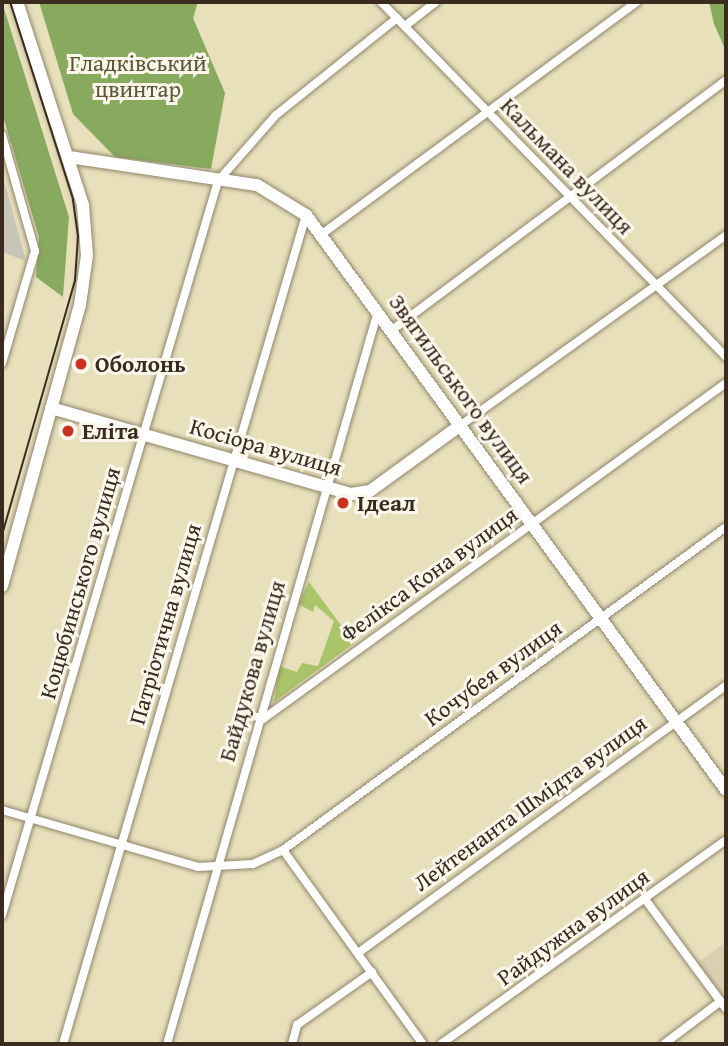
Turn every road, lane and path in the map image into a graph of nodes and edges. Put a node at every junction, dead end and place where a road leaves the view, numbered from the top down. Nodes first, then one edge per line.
1 (17, 2) edge
2 (381, 2) edge
3 (436, 2) edge
4 (637, 2) edge
5 (397, 18) junction
6 (405, 26) junction
7 (726, 80) edge
8 (489, 113) junction
9 (2, 135) edge
10 (69, 158) junction
11 (218, 181) junction
12 (572, 198) junction
13 (306, 215) junction
14 (322, 234) junction
15 (726, 235) edge
16 (656, 285) junction
17 (378, 311) junction
18 (392, 330) junction
19 (726, 357) edge
20 (2, 363) edge
21 (726, 383) edge
22 (51, 408) junction
23 (461, 425) junction
24 (144, 435) junction
25 (234, 459) junction
26 (324, 486) junction
27 (532, 523) junction
28 (726, 527) edge
29 (2, 586) edge
30 (601, 617) junction
31 (726, 685) edge
32 (257, 716) junction
33 (676, 721) junction
34 (726, 790) edge
35 (2, 810) edge
36 (29, 818) junction
37 (726, 840) edge
38 (121, 846) junction
39 (283, 850) junction
40 (216, 869) junction
41 (645, 899) junction
42 (2, 915) edge
43 (358, 953) junction
44 (372, 972) junction
45 (723, 1005) edge
46 (63, 1044) edge
47 (167, 1044) edge
48 (292, 1044) edge
49 (423, 1044) edge
50 (441, 1044) edge
51 (664, 1044) edge

1 - 10 street
2 - 5 street, Кальмана вулиця
3 - 6 street
4 - 8 street
5 - 6 street, Кальмана вулиця
5 - 11 street
6 - 8 street, Кальмана вулиця
7 - 12 street
8 - 12 street, Кальмана вулиця
8 - 14 street
9 - 20 street
10 - 11 street, Звягильського вулиця
10 - 22 street
11 - 13 street, Звягильського вулиця
11 - 24 street, Коцюбинського вулиця
12 - 16 street, Кальмана вулиця
12 - 18 street
13 - 14 street, Звягильського вулиця
13 - 25 street, Патріотична вулиця
14 - 17 street, Звягильського вулиця
15 - 16 street, Косіора вулиця
16 - 19 street, Кальмана вулиця
16 - 23 street, Косіора вулиця
17 - 18 street, Звягильського вулиця
17 - 26 street, Байдукова вулиця
18 - 23 street, Звягильського вулиця
21 - 27 street, Фелікса Кона вулиця
22 - 24 street, Косіора вулиця
22 - 29 street
23 - 26 street, Косіора вулиця
23 - 27 street, Звягильського вулиця
24 - 25 street, Косіора вулиця
24 - 36 street, Коцюбинського вулиця
25 - 26 street, Косіора вулиця
25 - 38 street, Патріотична вулиця
26 - 32 street, Байдукова вулиця
27 - 30 street, Звягильського вулиця
27 - 32 street, Фелікса Кона вулиця
28 - 30 street, Кочубея вулиця
30 - 33 street, Звягильського вулиця
30 - 39 street, Кочубея вулиця
31 - 33 street, Лейтенанта Шмідта вулиця
32 - 40 street, Байдукова вулиця
33 - 34 street, Звягильського вулиця
33 - 43 street, Лейтенанта Шмідта вулиця
35 - 36 street
36 - 38 street
36 - 42 street, Коцюбинського вулиця
37 - 41 street, Райдужна вулиця
38 - 40 street
38 - 46 street, Патріотична вулиця
39 - 40 street, Кочубея вулиця
39 - 43 street
40 - 47 street, Байдукова вулиця
41 - 45 street
41 - 50 street, Райдужна вулиця
43 - 44 street
44 - 48 street
44 - 49 street
45 - 51 street

